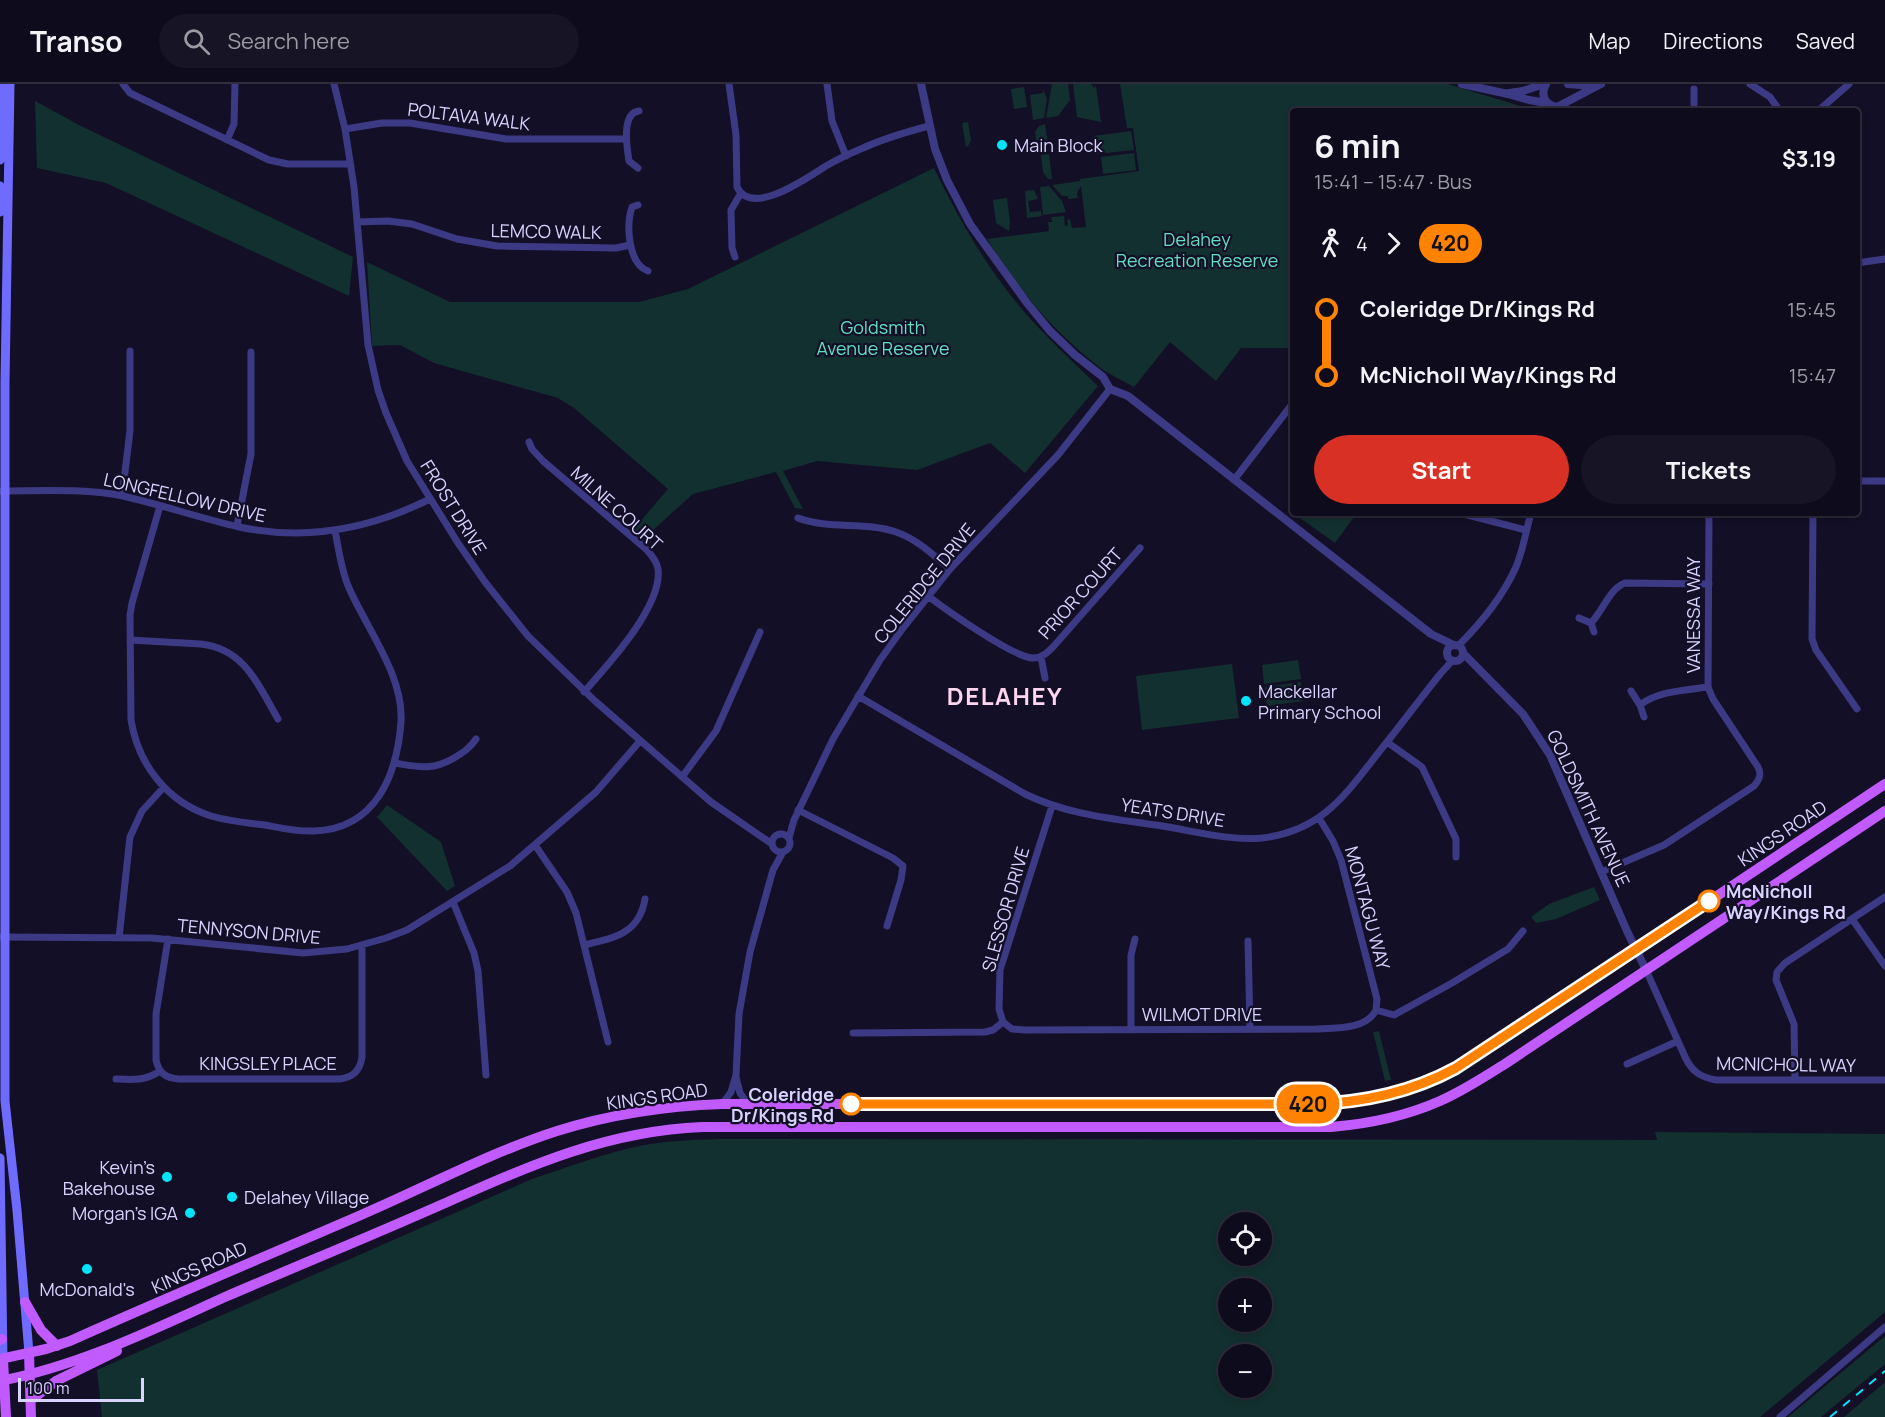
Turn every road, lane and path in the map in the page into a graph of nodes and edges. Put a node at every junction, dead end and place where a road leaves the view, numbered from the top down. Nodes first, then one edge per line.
1 (1, 84) edge
2 (10, 84) edge
3 (123, 84) edge
4 (235, 84) edge
5 (334, 84) edge
6 (729, 84) edge
7 (827, 84) edge
8 (921, 84) edge
9 (1462, 84) edge
10 (1545, 84) edge
11 (1568, 84) edge
12 (1750, 84) edge
13 (1849, 84) edge
14 (1599, 85) edge
15 (1694, 89) dead end
16 (1508, 94) junction
17 (1549, 106) edge
18 (1564, 106) edge
19 (1694, 108) edge
20 (1778, 108) edge
21 (1821, 108) edge
22 (639, 111) dead end
23 (929, 126) junction
24 (345, 129) junction
25 (626, 139) junction
26 (227, 140) junction
27 (2, 141) edge
28 (846, 156) junction
29 (0, 160) edge
30 (350, 164) junction
31 (638, 168) dead end
32 (0, 186) edge
33 (741, 193) junction
34 (638, 205) dead end
35 (0, 212) edge
36 (357, 222) junction
37 (630, 245) junction
38 (735, 257) dead end
39 (1885, 259) edge
40 (1860, 263) edge
41 (648, 271) dead end
42 (130, 351) dead end
43 (251, 352) dead end
44 (1110, 389) junction
45 (2, 396) edge
46 (1290, 407) edge
47 (529, 442) dead end
48 (1234, 480) junction
49 (1860, 481) edge
50 (1885, 481) edge
51 (2, 491) edge
52 (122, 496) junction
53 (430, 499) junction
54 (160, 506) junction
55 (1472, 516) edge
56 (1530, 516) edge
57 (1709, 516) edge
58 (1813, 516) edge
59 (798, 518) dead end
60 (237, 526) junction
61 (1526, 530) junction
62 (335, 531) junction
63 (1140, 548) dead end
64 (950, 569) junction
65 (1708, 584) junction
66 (928, 596) junction
67 (1579, 618) dead end
68 (1590, 623) junction
69 (2, 630) edge
70 (760, 632) dead end
71 (1594, 632) dead end
72 (130, 640) junction
73 (1456, 653) junction
74 (1041, 657) junction
75 (1045, 678) dead end
76 (1708, 687) junction
77 (1630, 691) dead end
78 (584, 692) junction
79 (858, 696) junction
80 (1640, 705) junction
81 (1857, 709) dead end
82 (1644, 717) dead end
83 (278, 719) dead end
84 (476, 739) dead end
85 (640, 741) junction
86 (1387, 742) junction
87 (394, 764) junction
88 (682, 777) junction
89 (1885, 784) edge
90 (164, 787) junction
91 (1052, 806) junction
92 (798, 810) junction
93 (1885, 811) edge
94 (1319, 818) junction
95 (794, 819) junction
96 (756, 832) junction
97 (778, 835) junction
98 (789, 838) junction
99 (535, 845) junction
100 (773, 846) junction
101 (783, 852) junction
102 (1456, 857) dead end
103 (2, 861) edge
104 (773, 870) junction
105 (1600, 872) junction
106 (1885, 897) edge
107 (645, 899) dead end
108 (453, 902) junction
109 (1852, 919) junction
110 (887, 926) dead end
111 (1523, 931) dead end
112 (2, 937) edge
113 (119, 938) junction
114 (168, 939) junction
115 (1135, 939) dead end
116 (1248, 941) dead end
117 (584, 945) junction
118 (362, 946) junction
119 (1635, 949) junction
120 (1885, 966) edge
121 (1646, 969) junction
122 (1376, 1010) junction
123 (1003, 1022) junction
124 (1250, 1029) junction
125 (1131, 1030) junction
126 (853, 1033) dead end
127 (1678, 1041) junction
128 (608, 1042) dead end
129 (1627, 1064) dead end
130 (160, 1071) junction
131 (486, 1074) dead end
132 (736, 1075) junction
133 (116, 1079) dead end
134 (1795, 1080) junction
135 (1885, 1080) edge
136 (722, 1104) junction
137 (748, 1104) junction
138 (10, 1146) junction
139 (0, 1156) edge
140 (1, 1200) edge
141 (17, 1210) junction
142 (21, 1258) junction
143 (25, 1302) junction
144 (2, 1317) junction
145 (170, 1322) junction
146 (1885, 1327) edge
147 (1, 1340) edge
148 (57, 1346) junction
149 (29, 1353) junction
150 (2, 1359) edge
151 (30, 1375) junction
152 (2, 1381) edge
153 (31, 1400) junction
154 (6, 1417) edge
155 (31, 1417) edge
156 (1780, 1417) edge

1 - 27 main road
2 - 27 main road
3 - 26 street
4 - 26 street
5 - 24 street, FROST DRIVE
6 - 33 street
7 - 28 street
8 - 23 street, GOLDSMITH AVENUE
9 - 16 street
10 - 16 street
10 - 17 street
11 - 14 street
11 - 18 street
12 - 20 street
13 - 21 street
14 - 18 street
15 - 19 street
16 - 17 street
17 - 18 street
22 - 25 street
23 - 28 street
23 - 44 street, GOLDSMITH AVENUE
24 - 25 street, POLTAVA WALK
24 - 30 street, FROST DRIVE
25 - 31 street
26 - 30 street
27 - 29 main road
27 - 45 main road
28 - 33 street
30 - 36 street, FROST DRIVE
32 - 35 main road
33 - 38 street
34 - 37 street
36 - 37 street, LEMCO WALK
36 - 53 street, FROST DRIVE
37 - 41 street
39 - 40 street
42 - 52 street
43 - 60 street
44 - 48 street, GOLDSMITH AVENUE
44 - 64 street, COLERIDGE DRIVE
45 - 51 main road
46 - 48 street
47 - 78 street, MILNE COURT
48 - 73 street, GOLDSMITH AVENUE
49 - 50 street
51 - 52 street, LONGFELLOW DRIVE
51 - 69 main road
52 - 54 street, LONGFELLOW DRIVE
53 - 62 street, LONGFELLOW DRIVE
53 - 78 street, FROST DRIVE
54 - 60 street, LONGFELLOW DRIVE
54 - 72 street
55 - 61 street
56 - 61 street, YEATS DRIVE
57 - 65 street, VANESSA WAY
58 - 81 street
59 - 64 street
60 - 62 street, LONGFELLOW DRIVE
61 - 73 street, YEATS DRIVE
62 - 87 street
63 - 74 street, PRIOR COURT
64 - 66 street, COLERIDGE DRIVE
65 - 68 street
65 - 76 street, VANESSA WAY
66 - 74 street, PRIOR COURT
66 - 79 street, COLERIDGE DRIVE
67 - 68 street
68 - 71 street
69 - 103 main road
70 - 88 street
72 - 83 street
72 - 90 street
73 - 86 street, YEATS DRIVE
73 - 105 street, GOLDSMITH AVENUE
74 - 75 street, PRIOR COURT
76 - 80 street
76 - 105 street, VANESSA WAY
77 - 80 street
78 - 85 street, FROST DRIVE
79 - 91 street, YEATS DRIVE
79 - 92 street, COLERIDGE DRIVE
80 - 82 street
84 - 87 street
85 - 88 street, FROST DRIVE
85 - 99 street, TENNYSON DRIVE
86 - 94 street, YEATS DRIVE
86 - 102 street
87 - 90 street
88 - 96 street, FROST DRIVE
89 - 119 main road, KINGS ROAD
90 - 113 street
91 - 94 street, YEATS DRIVE
91 - 123 street, SLESSOR DRIVE
92 - 95 street, COLERIDGE DRIVE
92 - 110 street
93 - 121 main road, KINGS ROAD
94 - 122 street, MONTAGU WAY
95 - 97 street, COLERIDGE DRIVE
95 - 98 street, COLERIDGE DRIVE
96 - 97 street, FROST DRIVE
96 - 100 street, FROST DRIVE
97 - 98 street, FROST DRIVE
97 - 100 street, COLERIDGE DRIVE
98 - 101 street, COLERIDGE DRIVE
99 - 108 street, TENNYSON DRIVE
99 - 117 street
100 - 101 street, FROST DRIVE
100 - 104 street
101 - 104 street
103 - 112 main road
104 - 132 street
105 - 119 street, GOLDSMITH AVENUE
106 - 109 street
107 - 117 street
108 - 118 street, TENNYSON DRIVE
108 - 131 street
109 - 120 street
109 - 134 street
111 - 122 street
112 - 113 street, TENNYSON DRIVE
112 - 138 main road
113 - 114 street, TENNYSON DRIVE
114 - 118 street, TENNYSON DRIVE
114 - 130 street
115 - 125 street
116 - 124 street
117 - 128 street
118 - 130 street, KINGSLEY PLACE
119 - 121 street, GOLDSMITH AVENUE
119 - 137 main road, KINGS ROAD
121 - 127 street, MCNICHOLL WAY
121 - 145 main road, KINGS ROAD
122 - 124 street, WILMOT DRIVE
123 - 125 street, WILMOT DRIVE
123 - 126 street
124 - 125 street, WILMOT DRIVE
127 - 129 street
127 - 134 street, MCNICHOLL WAY
130 - 133 street
132 - 136 street
132 - 137 street
134 - 135 street, MCNICHOLL WAY
136 - 137 main road, KINGS ROAD
136 - 148 main road, KINGS ROAD
138 - 139 main road
138 - 141 main road
139 - 140 main road
140 - 141 main road
140 - 144 main road
141 - 142 main road
142 - 143 main road
142 - 144 main road
143 - 148 main road
143 - 149 main road
144 - 147 main road
145 - 151 main road, KINGS ROAD
145 - 153 main road
146 - 156 street
147 - 150 main road
148 - 149 main road, KINGS ROAD
149 - 150 main road, KINGS ROAD
149 - 151 main road
150 - 152 main road
151 - 152 main road, KINGS ROAD
151 - 153 main road
152 - 154 main road
153 - 155 main road

